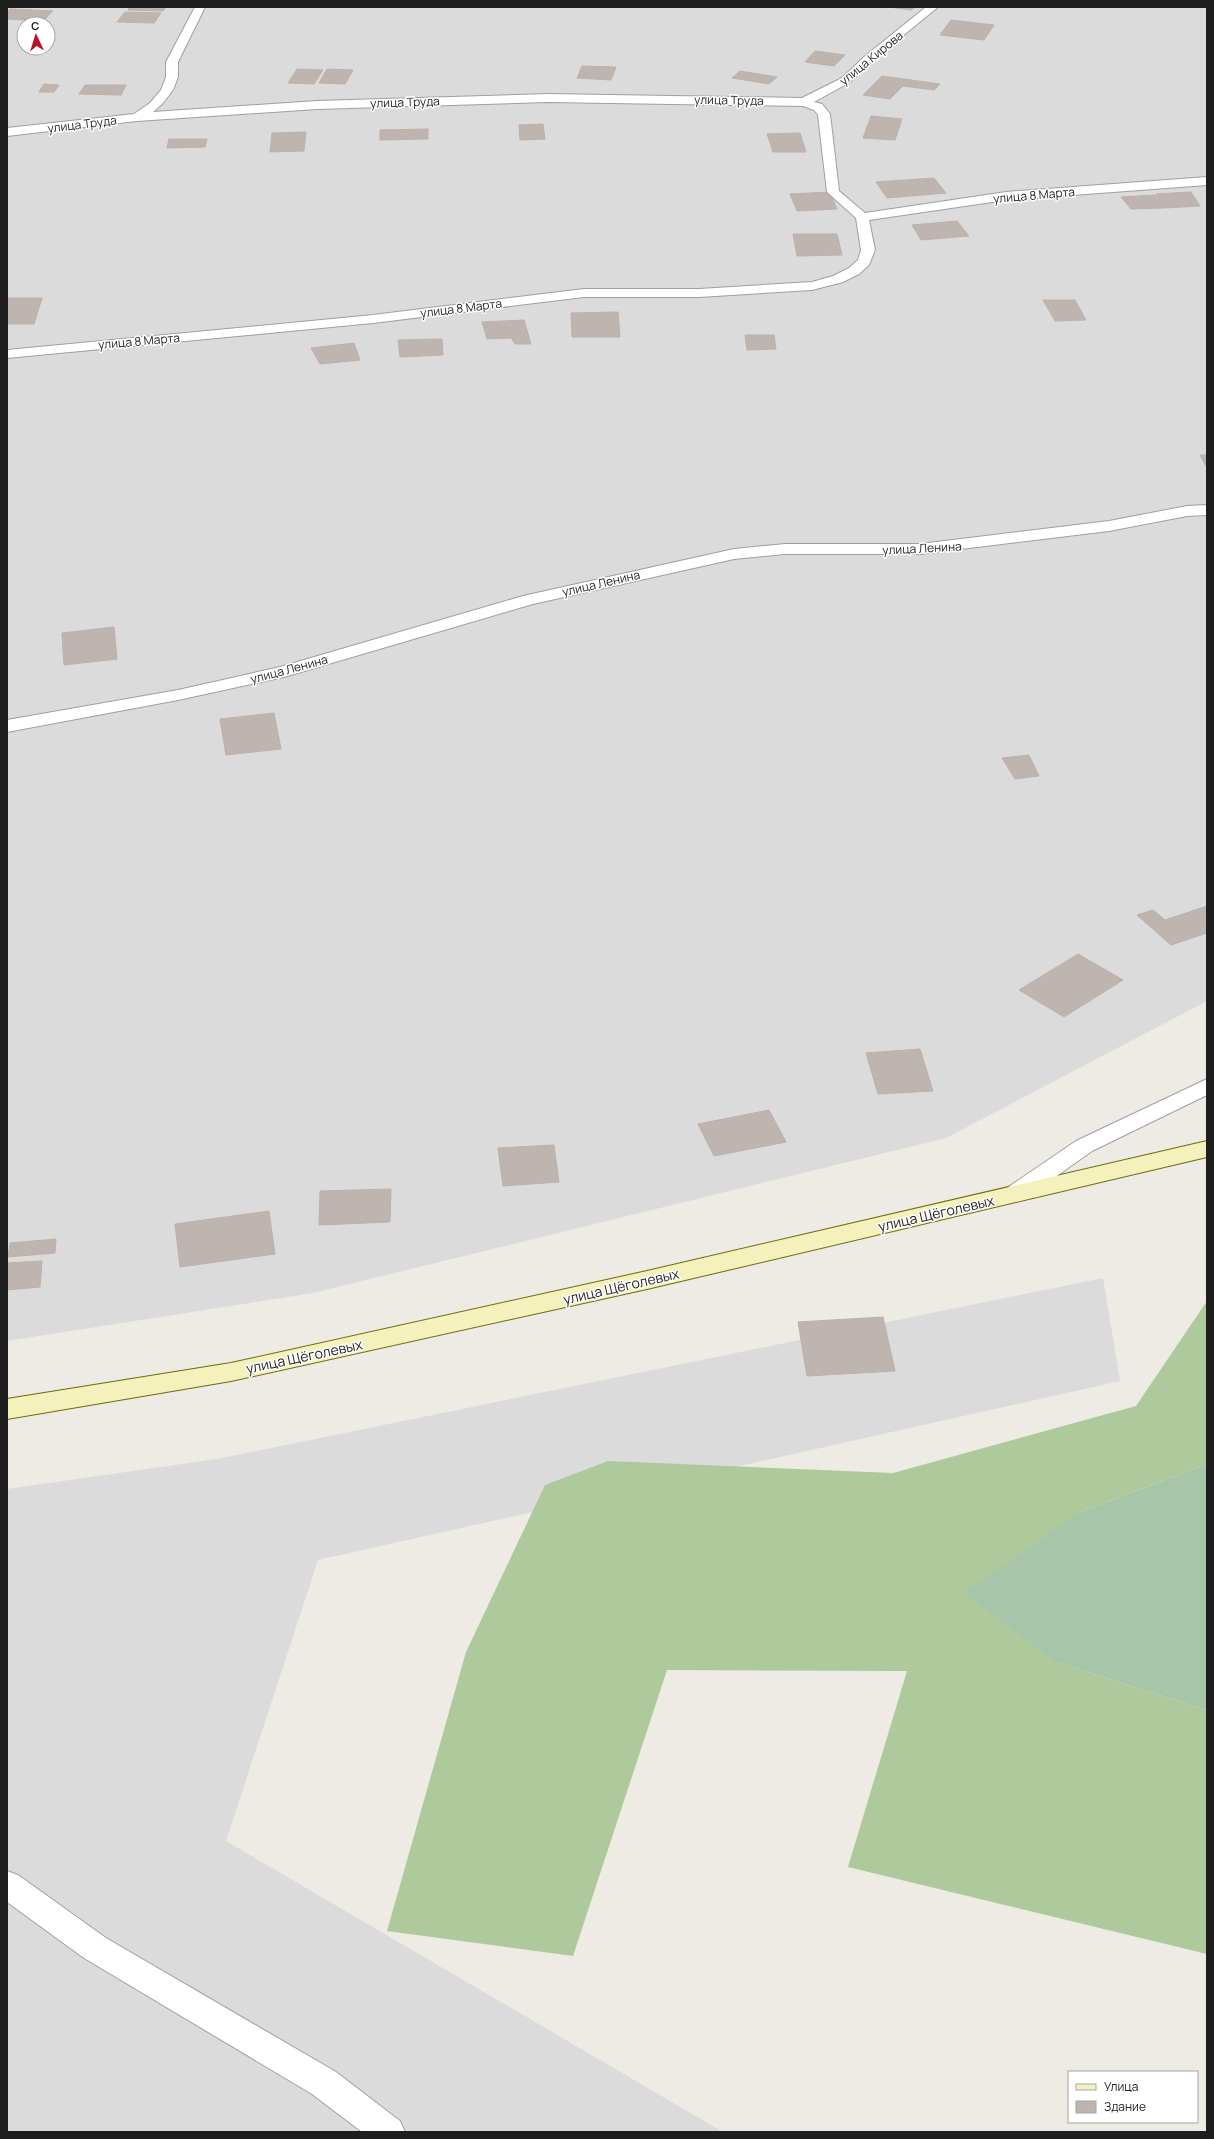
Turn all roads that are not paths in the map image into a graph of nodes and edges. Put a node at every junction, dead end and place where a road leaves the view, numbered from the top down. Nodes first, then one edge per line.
1 (200, 7) edge
2 (933, 7) edge
3 (804, 102) junction
4 (137, 118) junction
5 (7, 132) edge
6 (1207, 181) edge
7 (862, 217) junction
8 (7, 354) edge
9 (1207, 510) edge
10 (7, 726) edge
11 (1207, 1086) edge
12 (1207, 1149) edge
13 (1015, 1194) junction
14 (7, 1409) edge
15 (7, 1885) edge
16 (388, 2132) edge

1 - 4 street
2 - 3 street, улица Кирова
3 - 4 street, улица Труда
3 - 7 street
4 - 5 street, улица Труда
6 - 7 street, улица 8 Марта
7 - 8 street, улица 8 Марта
9 - 10 street, улица Ленина
11 - 13 street, улица Щёголевых
12 - 13 main road
13 - 14 main road, улица Щёголевых
15 - 16 street

